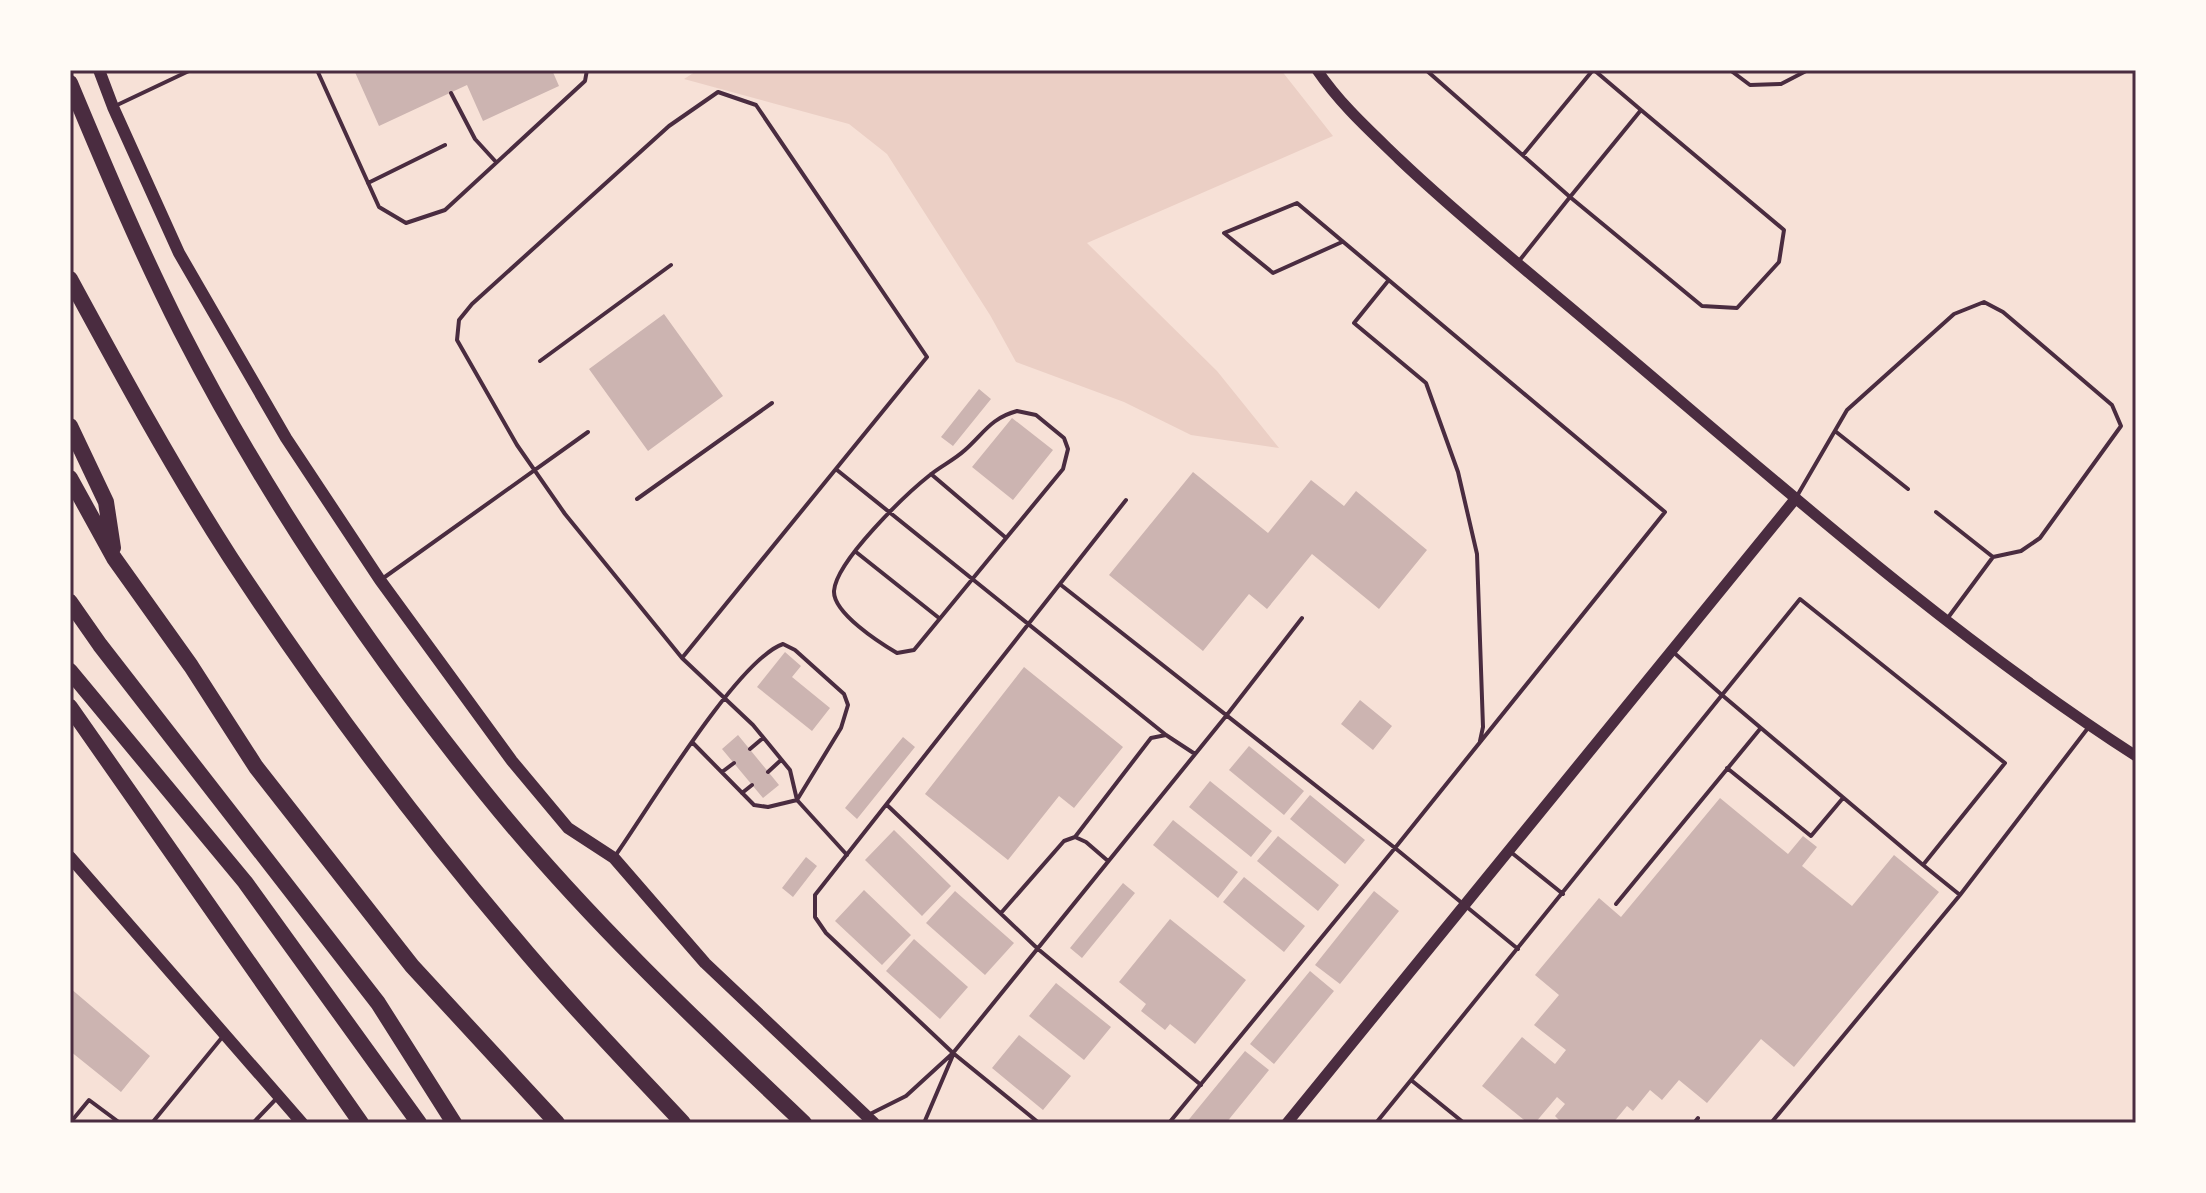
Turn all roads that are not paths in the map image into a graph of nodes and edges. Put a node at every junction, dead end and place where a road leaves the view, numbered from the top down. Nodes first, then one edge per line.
1 (99, 70) edge
2 (191, 70) edge
3 (317, 70) edge
4 (587, 70) edge
5 (1317, 70) edge
6 (1426, 70) edge
7 (1594, 70) edge
8 (1730, 70) edge
9 (1808, 70) edge
10 (70, 83) edge
11 (451, 93) dead end
12 (113, 107) junction
13 (1641, 110) junction
14 (445, 145) dead end
15 (1523, 155) junction
16 (496, 162) junction
17 (368, 183) junction
18 (1570, 197) junction
19 (1342, 242) junction
20 (1518, 263) junction
21 (671, 265) dead end
22 (70, 279) edge
23 (1388, 281) junction
24 (540, 361) dead end
25 (772, 403) dead end
26 (70, 426) edge
27 (1835, 431) junction
28 (588, 432) dead end
29 (534, 470) junction
30 (837, 470) junction
31 (931, 474) junction
32 (70, 478) edge
33 (1908, 489) dead end
34 (1796, 498) junction
35 (637, 499) dead end
36 (1126, 500) dead end
37 (889, 511) junction
38 (1936, 512) dead end
39 (1006, 537) junction
40 (856, 552) junction
41 (1993, 557) junction
42 (114, 558) junction
43 (973, 579) junction
44 (380, 580) junction
45 (1061, 585) junction
46 (70, 602) edge
47 (1302, 618) dead end
48 (939, 619) junction
49 (1945, 621) junction
50 (1030, 625) junction
51 (1671, 650) junction
52 (682, 658) junction
53 (70, 671) edge
54 (1722, 695) junction
55 (724, 698) junction
56 (70, 707) edge
57 (1226, 716) junction
58 (2089, 726) junction
59 (1760, 729) junction
60 (1166, 735) junction
61 (764, 738) junction
62 (693, 743) junction
63 (1480, 744) junction
64 (750, 749) dead end
65 (1196, 755) junction
66 (2136, 756) edge
67 (781, 760) junction
68 (734, 763) dead end
69 (1727, 768) junction
70 (722, 772) junction
71 (768, 772) dead end
72 (752, 785) dead end
73 (742, 793) junction
74 (1843, 798) junction
75 (797, 800) junction
76 (887, 805) junction
77 (1075, 837) junction
78 (1395, 848) junction
79 (1509, 850) junction
80 (847, 855) junction
81 (70, 857) edge
82 (614, 858) junction
83 (1109, 862) junction
84 (1923, 865) junction
85 (1563, 894) junction
86 (1960, 895) junction
87 (1616, 904) dead end
88 (1464, 905) junction
89 (1001, 913) junction
90 (1038, 949) junction
91 (1518, 949) junction
92 (224, 1035) junction
93 (953, 1053) junction
94 (1411, 1080) junction
95 (1201, 1085) junction
96 (280, 1095) junction
97 (870, 1120) edge
98 (70, 1123) edge
99 (120, 1123) edge
100 (152, 1123) edge
101 (253, 1123) edge
102 (302, 1123) edge
103 (361, 1123) edge
104 (419, 1123) edge
105 (454, 1123) edge
106 (557, 1123) edge
107 (683, 1123) edge
108 (804, 1123) edge
109 (924, 1123) edge
110 (1039, 1123) edge
111 (1169, 1123) edge
112 (1287, 1123) edge
113 (1376, 1123) edge
114 (1464, 1123) edge
115 (1771, 1123) edge

1 - 12 main road
2 - 12 lane
3 - 17 lane
4 - 16 lane
5 - 20 street
6 - 15 lane
7 - 13 lane
7 - 15 lane
8 - 9 lane
10 - 108 highway
11 - 16 lane
12 - 44 main road
13 - 18 lane
13 - 18 lane
14 - 17 lane
15 - 18 lane
16 - 17 lane
18 - 20 lane
19 - 19 lane
19 - 23 lane
20 - 34 street
21 - 24 lane
22 - 107 highway
23 - 63 lane
23 - 63 lane
25 - 35 lane
26 - 42 highway
27 - 33 lane
27 - 34 lane
27 - 41 lane
28 - 29 lane
29 - 30 lane
29 - 44 lane
29 - 52 lane
30 - 37 lane
30 - 52 lane
31 - 37 lane
31 - 39 lane
31 - 39 lane
32 - 42 highway
34 - 49 street
34 - 51 street
36 - 45 lane
37 - 40 lane
37 - 43 lane
38 - 41 lane
39 - 43 lane
40 - 48 lane
40 - 48 lane
41 - 49 lane
42 - 106 highway
43 - 48 lane
43 - 50 lane
44 - 82 main road
45 - 50 lane
45 - 57 lane
46 - 105 highway
47 - 57 lane
49 - 58 street
50 - 60 lane
50 - 76 lane
51 - 54 lane
51 - 79 street
52 - 55 lane
53 - 104 highway
54 - 59 lane
54 - 84 lane
54 - 85 lane
55 - 61 lane
55 - 62 lane
55 - 75 lane
56 - 103 highway
57 - 65 lane
57 - 78 lane
58 - 66 street
58 - 86 lane
59 - 69 lane
59 - 74 lane
60 - 65 lane
60 - 77 lane
61 - 64 lane
61 - 67 lane
62 - 70 lane
62 - 82 lane
63 - 78 lane
65 - 83 lane
67 - 71 lane
67 - 75 lane
68 - 70 lane
69 - 74 lane
69 - 87 lane
70 - 73 lane
72 - 73 lane
73 - 75 lane
74 - 84 lane
75 - 80 lane
76 - 80 lane
76 - 89 lane
77 - 83 lane
77 - 89 lane
78 - 88 lane
78 - 95 lane
79 - 85 lane
79 - 88 street
80 - 93 lane
81 - 92 main road
82 - 97 main road
83 - 90 lane
84 - 86 lane
85 - 91 lane
86 - 115 lane
88 - 91 lane
88 - 112 street
89 - 90 lane
90 - 93 lane
90 - 95 lane
91 - 94 lane
92 - 96 main road
92 - 100 lane
93 - 97 lane
93 - 109 lane
93 - 110 lane
94 - 113 lane
94 - 114 lane
95 - 111 lane
96 - 101 lane
96 - 102 main road
98 - 99 lane

